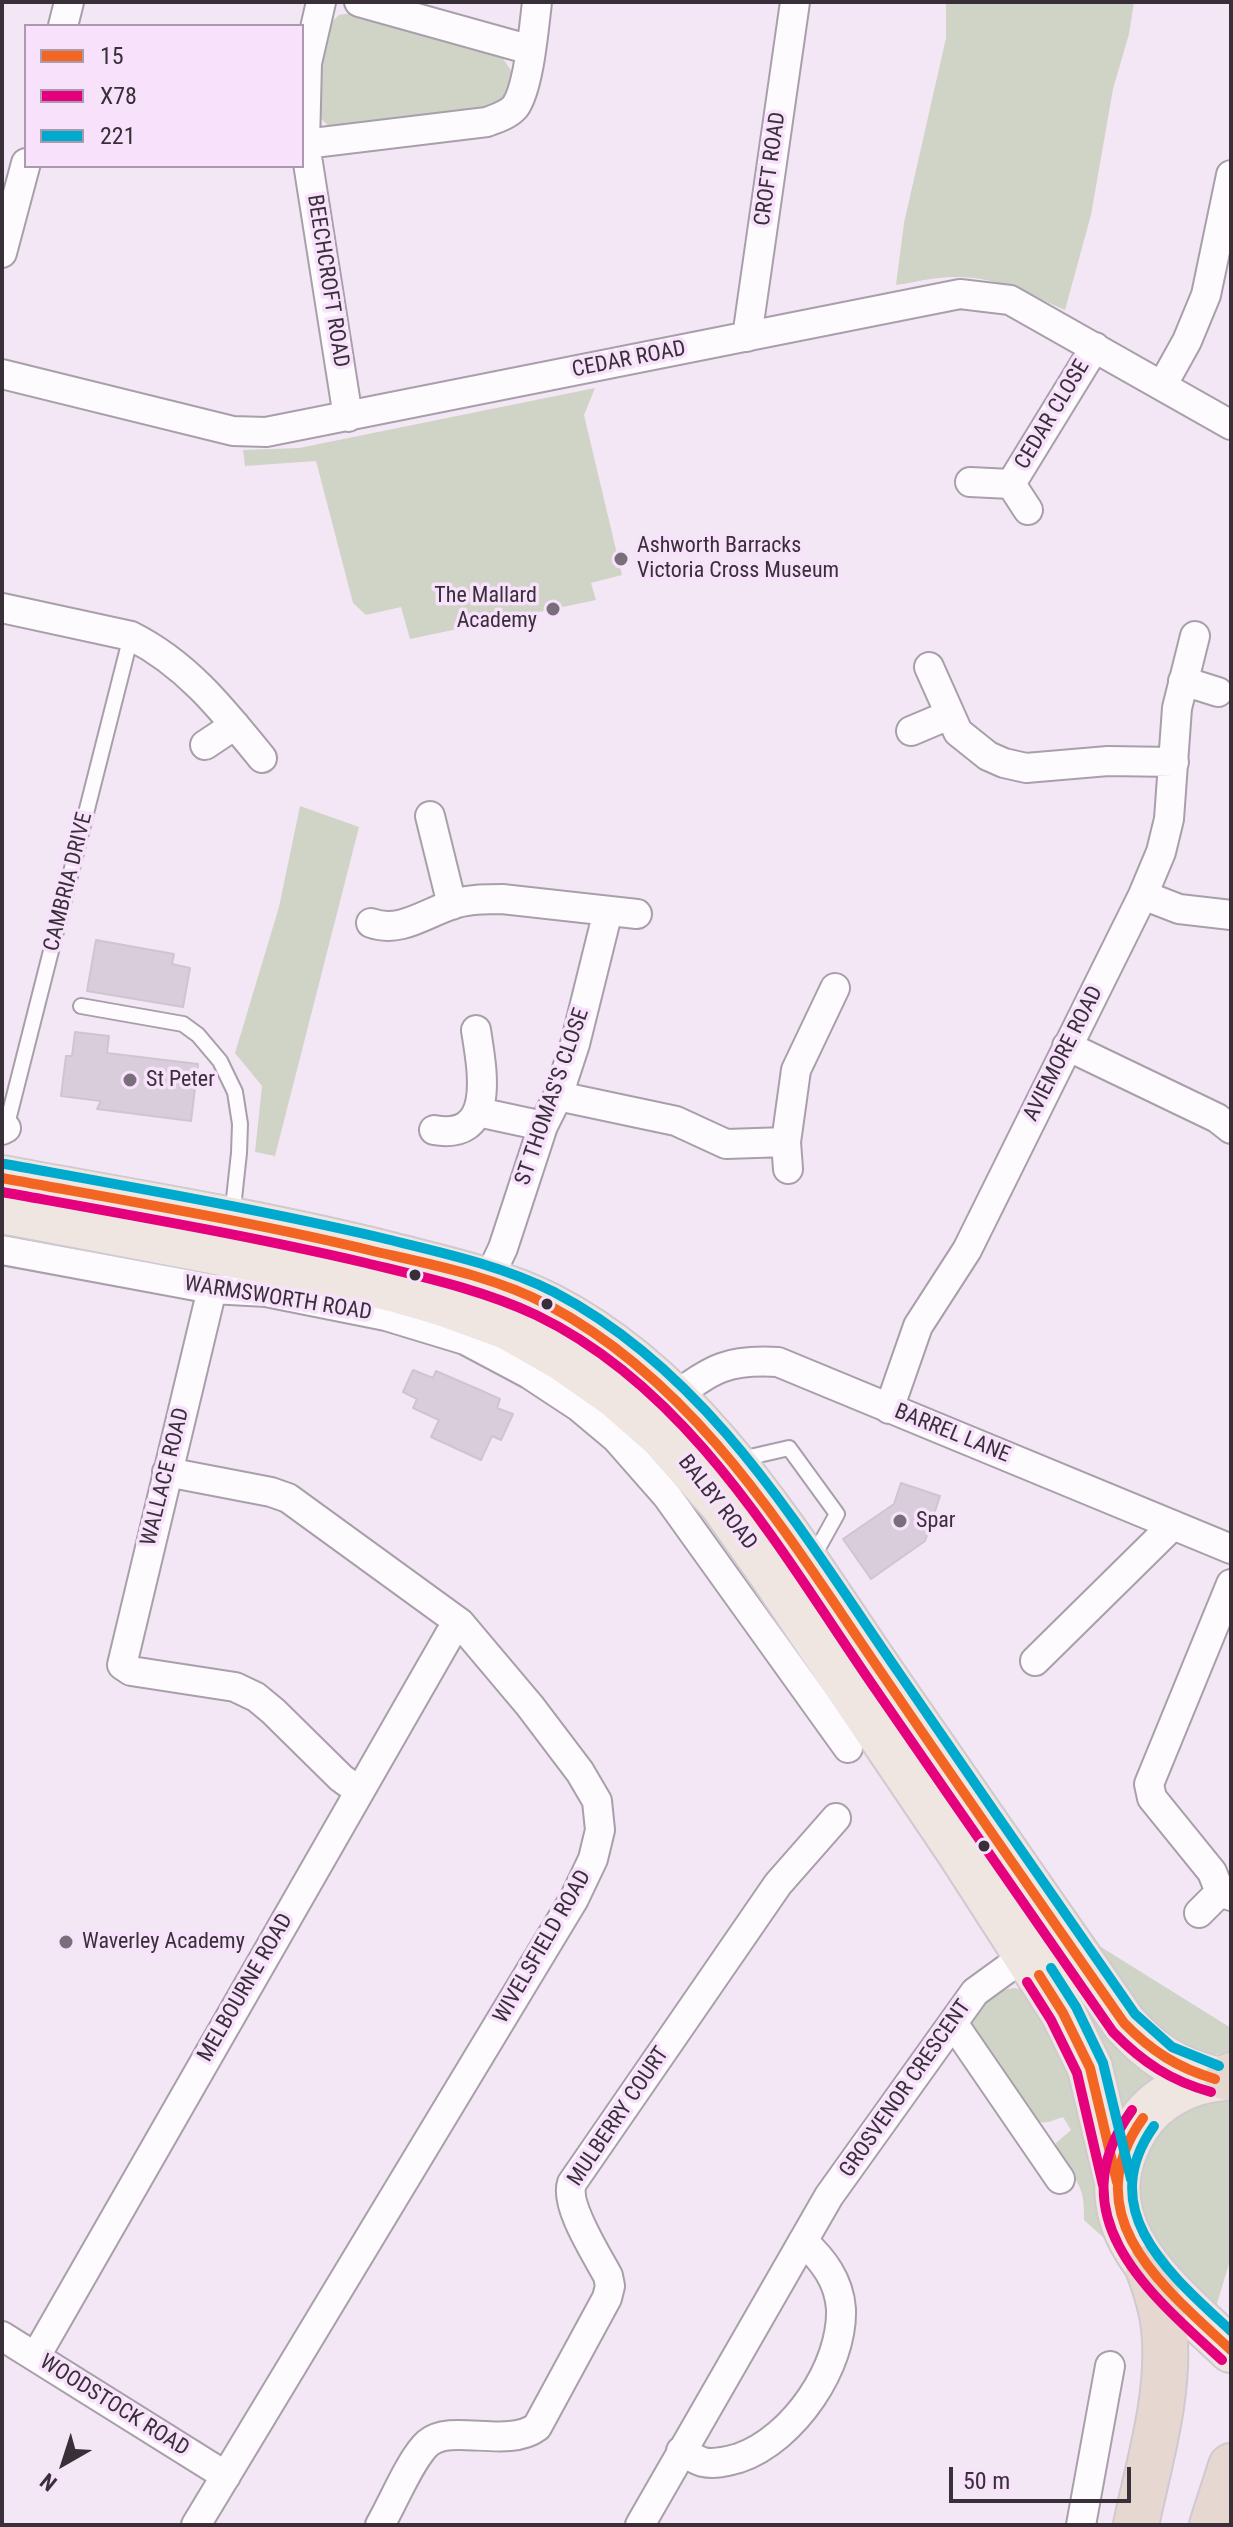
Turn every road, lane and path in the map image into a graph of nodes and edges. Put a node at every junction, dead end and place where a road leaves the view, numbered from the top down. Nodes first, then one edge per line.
1 (69, 2) edge
2 (321, 2) edge
3 (359, 2) edge
4 (537, 2) edge
5 (795, 2) edge
6 (64, 24) edge
7 (531, 50) junction
8 (305, 144) junction
9 (25, 168) edge
10 (1231, 175) edge
11 (2, 253) edge
12 (747, 337) junction
13 (1095, 347) junction
14 (2, 374) edge
15 (1162, 386) junction
16 (348, 417) junction
17 (1231, 425) edge
18 (970, 482) dead end
19 (1011, 484) junction
20 (1028, 510) dead end
21 (2, 608) edge
22 (131, 636) junction
23 (1195, 636) dead end
24 (929, 667) dead end
25 (1183, 681) junction
26 (1218, 692) dead end
27 (949, 715) junction
28 (235, 725) junction
29 (911, 731) dead end
30 (205, 745) dead end
31 (262, 758) dead end
32 (1174, 762) junction
33 (430, 816) dead end
34 (1143, 895) junction
35 (452, 905) junction
36 (608, 911) junction
37 (637, 914) dead end
38 (1231, 915) edge
39 (371, 923) dead end
40 (835, 988) dead end
41 (81, 1006) dead end
42 (476, 1030) dead end
43 (1067, 1046) junction
44 (558, 1096) junction
45 (478, 1112) junction
46 (543, 1126) junction
47 (4, 1129) edge
48 (1231, 1129) edge
49 (434, 1130) dead end
50 (2, 1178) edge
51 (2, 1211) edge
52 (231, 1222) junction
53 (2, 1250) edge
54 (488, 1280) junction
55 (212, 1289) junction
56 (674, 1397) junction
57 (889, 1409) junction
58 (167, 1472) junction
59 (1173, 1525) junction
60 (1231, 1549) edge
61 (1231, 1584) edge
62 (460, 1623) junction
63 (1035, 1661) dead end
64 (848, 1748) dead end
65 (359, 1791) junction
66 (836, 1818) dead end
67 (1226, 1894) edge
68 (1199, 1913) dead end
69 (1026, 1955) junction
70 (953, 2023) junction
71 (1226, 2077) edge
72 (1060, 2179) dead end
73 (1117, 2182) junction
74 (803, 2241) junction
75 (1148, 2268) junction
76 (2, 2336) edge
77 (1219, 2339) edge
78 (36, 2356) junction
79 (1110, 2366) dead end
80 (681, 2451) junction
81 (1231, 2466) edge
82 (226, 2476) junction
83 (196, 2525) edge
84 (380, 2525) edge
85 (640, 2525) edge
86 (1081, 2525) edge
87 (1136, 2525) edge
88 (1212, 2525) edge

1 - 6 street
2 - 8 street, BEECHCROFT ROAD
3 - 7 street
4 - 7 street
5 - 12 street, CROFT ROAD
7 - 8 street
8 - 16 street, BEECHCROFT ROAD
9 - 11 street
10 - 15 street
12 - 13 street, CEDAR ROAD
12 - 16 street, CEDAR ROAD
13 - 15 street, CEDAR ROAD
13 - 19 street, CEDAR CLOSE
14 - 16 street, CEDAR ROAD
15 - 17 street, CEDAR ROAD
18 - 19 street, CEDAR CLOSE
19 - 20 street, CEDAR CLOSE
21 - 22 street
22 - 28 street
22 - 47 lane, CAMBRIA DRIVE
23 - 25 street, AVIEMORE ROAD
24 - 27 street
25 - 26 street
25 - 32 street, AVIEMORE ROAD
27 - 29 street
27 - 32 street
28 - 30 street
28 - 31 street
32 - 34 street, AVIEMORE ROAD
33 - 35 street
34 - 38 street
34 - 43 street, AVIEMORE ROAD
35 - 36 street
35 - 39 street
36 - 37 street
36 - 44 street, ST THOMAS'S CLOSE
40 - 44 street
41 - 52 lane
42 - 45 street
43 - 48 street
43 - 57 street, AVIEMORE ROAD
44 - 46 street, ST THOMAS'S CLOSE
45 - 46 street
45 - 49 street
46 - 54 street, ST THOMAS'S CLOSE
50 - 52 main road, BALBY ROAD
51 - 69 main road, BALBY ROAD
52 - 54 main road, BALBY ROAD
53 - 55 street, WARMSWORTH ROAD
54 - 56 main road, BALBY ROAD
55 - 58 street, WALLACE ROAD
55 - 64 street, WARMSWORTH ROAD
56 - 57 street, BARREL LANE
56 - 71 main road, BALBY ROAD
57 - 59 street, BARREL LANE
58 - 62 street, WIVELSFIELD ROAD
58 - 65 street, WALLACE ROAD
59 - 60 street, BARREL LANE
59 - 63 street
61 - 67 street
62 - 65 street, MELBOURNE ROAD
62 - 82 street, WIVELSFIELD ROAD
65 - 78 street, MELBOURNE ROAD
66 - 84 street, MULBERRY COURT
67 - 68 street
69 - 70 street, GROSVENOR CRESCENT
69 - 73 main road, BALBY ROAD
70 - 72 street
70 - 74 street, GROSVENOR CRESCENT
71 - 73 main road
73 - 75 main road, BALBY ROAD
74 - 80 street, GROSVENOR CRESCENT
74 - 80 street
75 - 77 main road, BALBY ROAD
75 - 87 highway
76 - 78 street, WOODSTOCK ROAD
78 - 82 street, WOODSTOCK ROAD
79 - 86 street
80 - 85 street, GROSVENOR CRESCENT
81 - 88 highway
82 - 83 street, WIVELSFIELD ROAD

